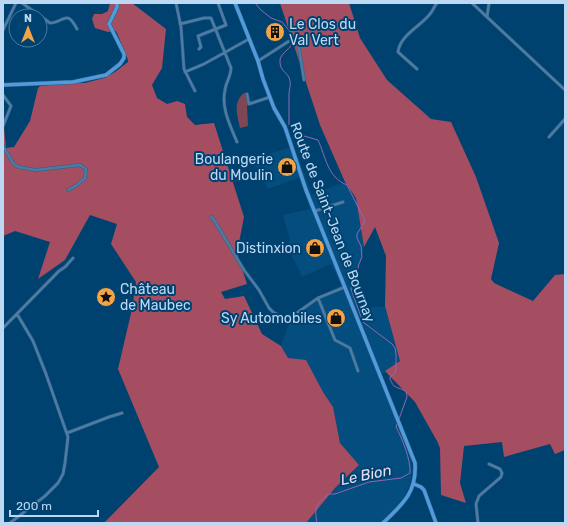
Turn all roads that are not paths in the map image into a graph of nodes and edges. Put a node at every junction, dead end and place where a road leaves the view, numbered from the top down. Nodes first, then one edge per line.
1 (16, 3) edge
2 (22, 3) edge
3 (117, 3) edge
4 (176, 3) edge
5 (218, 3) edge
6 (236, 3) edge
7 (437, 3) edge
8 (472, 3) edge
9 (489, 3) edge
10 (487, 17) junction
11 (180, 24) junction
12 (77, 29) dead end
13 (216, 29) junction
14 (3, 30) edge
15 (249, 39) junction
16 (199, 48) dead end
17 (226, 52) junction
18 (258, 61) junction
19 (417, 69) dead end
20 (185, 72) junction
21 (304, 80) dead end
22 (3, 85) edge
23 (565, 90) edge
24 (195, 91) dead end
25 (247, 94) dead end
26 (3, 95) edge
27 (270, 96) junction
28 (565, 119) edge
29 (3, 126) edge
30 (549, 137) dead end
31 (237, 142) dead end
32 (3, 146) edge
33 (68, 190) dead end
34 (343, 202) dead end
35 (315, 211) junction
36 (210, 217) dead end
37 (73, 258) dead end
38 (345, 287) junction
39 (318, 298) junction
40 (17, 314) junction
41 (3, 328) edge
42 (358, 371) dead end
43 (122, 414) dead end
44 (67, 433) junction
45 (489, 464) dead end
46 (414, 484) junction
47 (10, 523) edge
48 (383, 523) edge
49 (436, 523) edge
50 (478, 523) edge

1 - 14 street
2 - 12 street
3 - 22 main road
4 - 11 street
5 - 13 street
6 - 15 main road, Route de Saint-Jean de Bournay
7 - 19 street
8 - 10 street
9 - 10 street
10 - 23 street
11 - 13 street
11 - 20 street
13 - 16 street
13 - 17 street
15 - 17 street
15 - 18 main road, Route de Saint-Jean de Bournay
17 - 20 street
17 - 31 street
18 - 21 street
18 - 27 main road, Route de Saint-Jean de Bournay
20 - 24 street
25 - 27 street
26 - 29 street
27 - 35 main road, Route de Saint-Jean de Bournay
28 - 30 street
32 - 33 street
34 - 35 street
35 - 38 main road, Route de Saint-Jean de Bournay
36 - 39 street
37 - 40 street
38 - 39 street
38 - 46 main road, Route de Saint-Jean de Bournay
39 - 42 street
40 - 41 street
40 - 44 street
43 - 44 street
44 - 47 street
45 - 50 street
46 - 48 main road
46 - 49 main road

